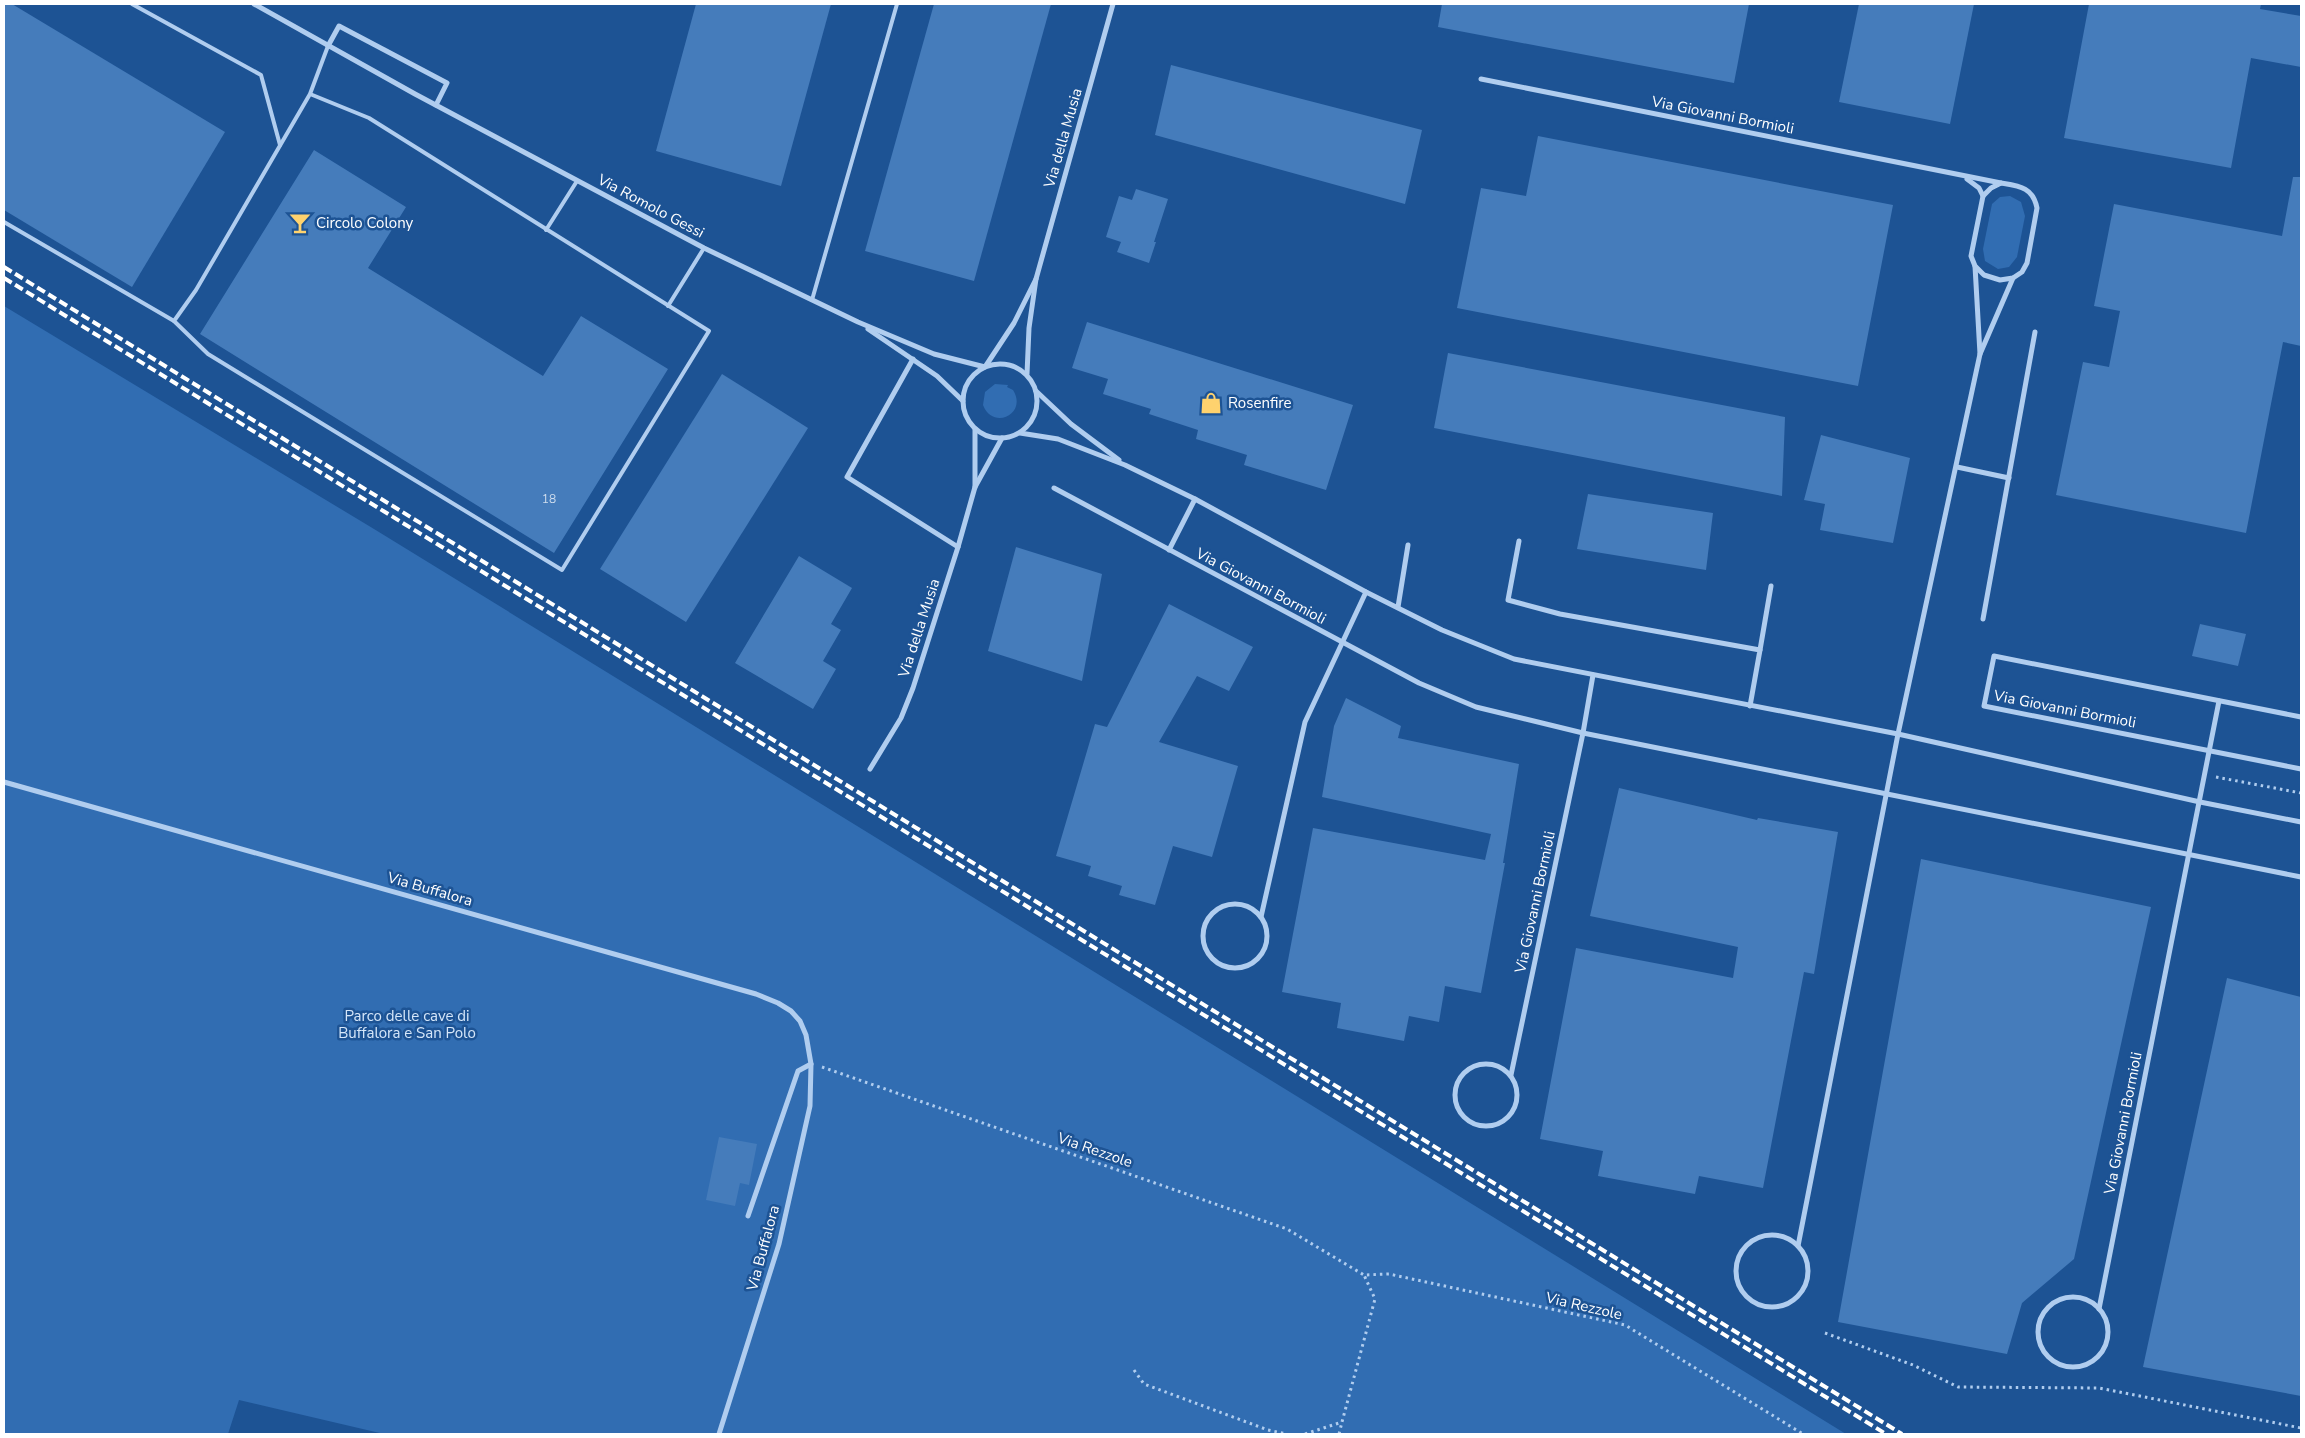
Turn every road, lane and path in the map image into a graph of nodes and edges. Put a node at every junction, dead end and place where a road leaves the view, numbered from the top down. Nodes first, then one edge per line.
1 (132, 4) edge
2 (254, 4) edge
3 (896, 4) edge
4 (1113, 4) edge
5 (328, 46) junction
6 (1481, 79) dead end
7 (310, 94) junction
8 (436, 105) junction
9 (280, 146) junction
10 (1960, 175) junction
11 (576, 181) junction
12 (2001, 183) junction
13 (1983, 196) junction
14 (4, 222) edge
15 (546, 230) junction
16 (704, 248) junction
17 (1975, 266) junction
18 (2013, 278) junction
19 (1036, 279) junction
20 (812, 300) junction
21 (668, 306) junction
22 (174, 321) junction
23 (858, 322) junction
24 (2035, 332) dead end
25 (1980, 354) junction
26 (913, 359) junction
27 (985, 367) junction
28 (1027, 374) junction
29 (1036, 391) junction
30 (963, 401) junction
31 (975, 429) junction
32 (1020, 433) junction
33 (1002, 438) junction
34 (1125, 465) junction
35 (1957, 467) junction
36 (2009, 478) junction
37 (975, 488) junction
38 (1054, 488) dead end
39 (1195, 499) junction
40 (1519, 541) dead end
41 (1408, 545) dead end
42 (958, 547) junction
43 (1169, 550) junction
44 (1771, 586) dead end
45 (1366, 592) junction
46 (1398, 607) junction
47 (1983, 619) dead end
48 (1341, 643) junction
49 (1760, 650) junction
50 (1593, 675) junction
51 (2219, 701) junction
52 (1750, 706) junction
53 (2301, 717) edge
54 (1583, 733) junction
55 (1898, 734) junction
56 (2210, 751) junction
57 (870, 769) dead end
58 (2301, 769) edge
59 (2205, 775) junction
60 (4, 782) edge
61 (1887, 793) junction
62 (2301, 794) edge
63 (2200, 802) junction
64 (2301, 822) edge
65 (2190, 854) junction
66 (2301, 877) edge
67 (1261, 917) junction
68 (811, 1064) junction
69 (1511, 1075) junction
70 (748, 1216) dead end
71 (1798, 1246) junction
72 (1364, 1275) junction
73 (2099, 1309) junction
74 (1825, 1333) dead end
75 (1134, 1370) dead end
76 (1342, 1422) junction
77 (2301, 1428) edge
78 (719, 1434) edge
79 (1287, 1434) edge
80 (1306, 1434) edge
81 (1339, 1434) edge
82 (1803, 1434) edge

1 - 9 lane
2 - 5 street, Via Romolo Gessi
3 - 20 lane
4 - 19 street, Via della Musia
5 - 7 lane
5 - 8 street, Via Romolo Gessi
5 - 8 street
6 - 10 street, Via Giovanni Bormioli
7 - 9 lane
7 - 15 lane
8 - 11 street, Via Romolo Gessi
9 - 22 lane
10 - 12 street, Via Giovanni Bormioli
10 - 13 street, Via Giovanni Bormioli
11 - 15 lane
11 - 16 street, Via Romolo Gessi
12 - 13 street
12 - 18 street, Via Giovanni Bormioli
13 - 17 street, Via Giovanni Bormioli
14 - 22 lane
15 - 21 lane
16 - 20 street, Via Romolo Gessi
16 - 21 lane
17 - 18 street
17 - 25 street, Via Giovanni Bormioli
18 - 25 street, Via Giovanni Bormioli
19 - 27 street, Via della Musia
19 - 28 street, Via della Musia
20 - 23 street, Via Romolo Gessi
21 - 22 lane
23 - 26 street, Via Romolo Gessi
23 - 27 street, Via Romolo Gessi
24 - 36 street
25 - 35 street, Via Giovanni Bormioli
26 - 30 street, Via Romolo Gessi
26 - 42 street
27 - 28 street
27 - 30 street, Via della Musia
28 - 29 street
29 - 32 street
29 - 34 street
30 - 31 street, Via della Musia
31 - 33 street
31 - 37 street, Via della Musia
32 - 33 street
32 - 34 street
33 - 37 street, Via della Musia
34 - 39 street
35 - 36 street
35 - 55 street, Via Giovanni Bormioli
36 - 47 street
37 - 42 street, Via della Musia
38 - 43 street, Via Giovanni Bormioli
39 - 43 street
39 - 45 street
40 - 49 street
41 - 46 street
42 - 57 street, Via della Musia
43 - 48 street, Via Giovanni Bormioli
44 - 49 street
45 - 46 street
45 - 48 street
46 - 50 street
48 - 54 street, Via Giovanni Bormioli
48 - 67 street
49 - 52 street
50 - 52 street
50 - 54 street, Via Giovanni Bormioli
51 - 53 street, Via Giovanni Bormioli
51 - 56 street, Via Giovanni Bormioli
51 - 56 street, Via Giovanni Bormioli
52 - 55 street
54 - 61 street, Via Giovanni Bormioli
54 - 69 street, Via Giovanni Bormioli
55 - 61 street, Via Giovanni Bormioli
55 - 63 street
56 - 58 street, Via Giovanni Bormioli
56 - 59 street, Via Giovanni Bormioli
59 - 62 path
59 - 63 street, Via Giovanni Bormioli
60 - 68 street, Via Buffalora
61 - 65 street, Via Giovanni Bormioli
61 - 71 street, Via Giovanni Bormioli
63 - 64 street
63 - 65 street, Via Giovanni Bormioli
65 - 66 street, Via Giovanni Bormioli
65 - 73 street, Via Giovanni Bormioli
67 - 67 street
68 - 70 street, Via Buffalora
68 - 72 path, Via Rezzole
68 - 78 street, Via Buffalora
69 - 69 street, Via Giovanni Bormioli
71 - 71 street
72 - 76 path
72 - 82 path, Via Rezzole
73 - 73 street
74 - 77 path
75 - 79 path
76 - 80 path
76 - 81 path

